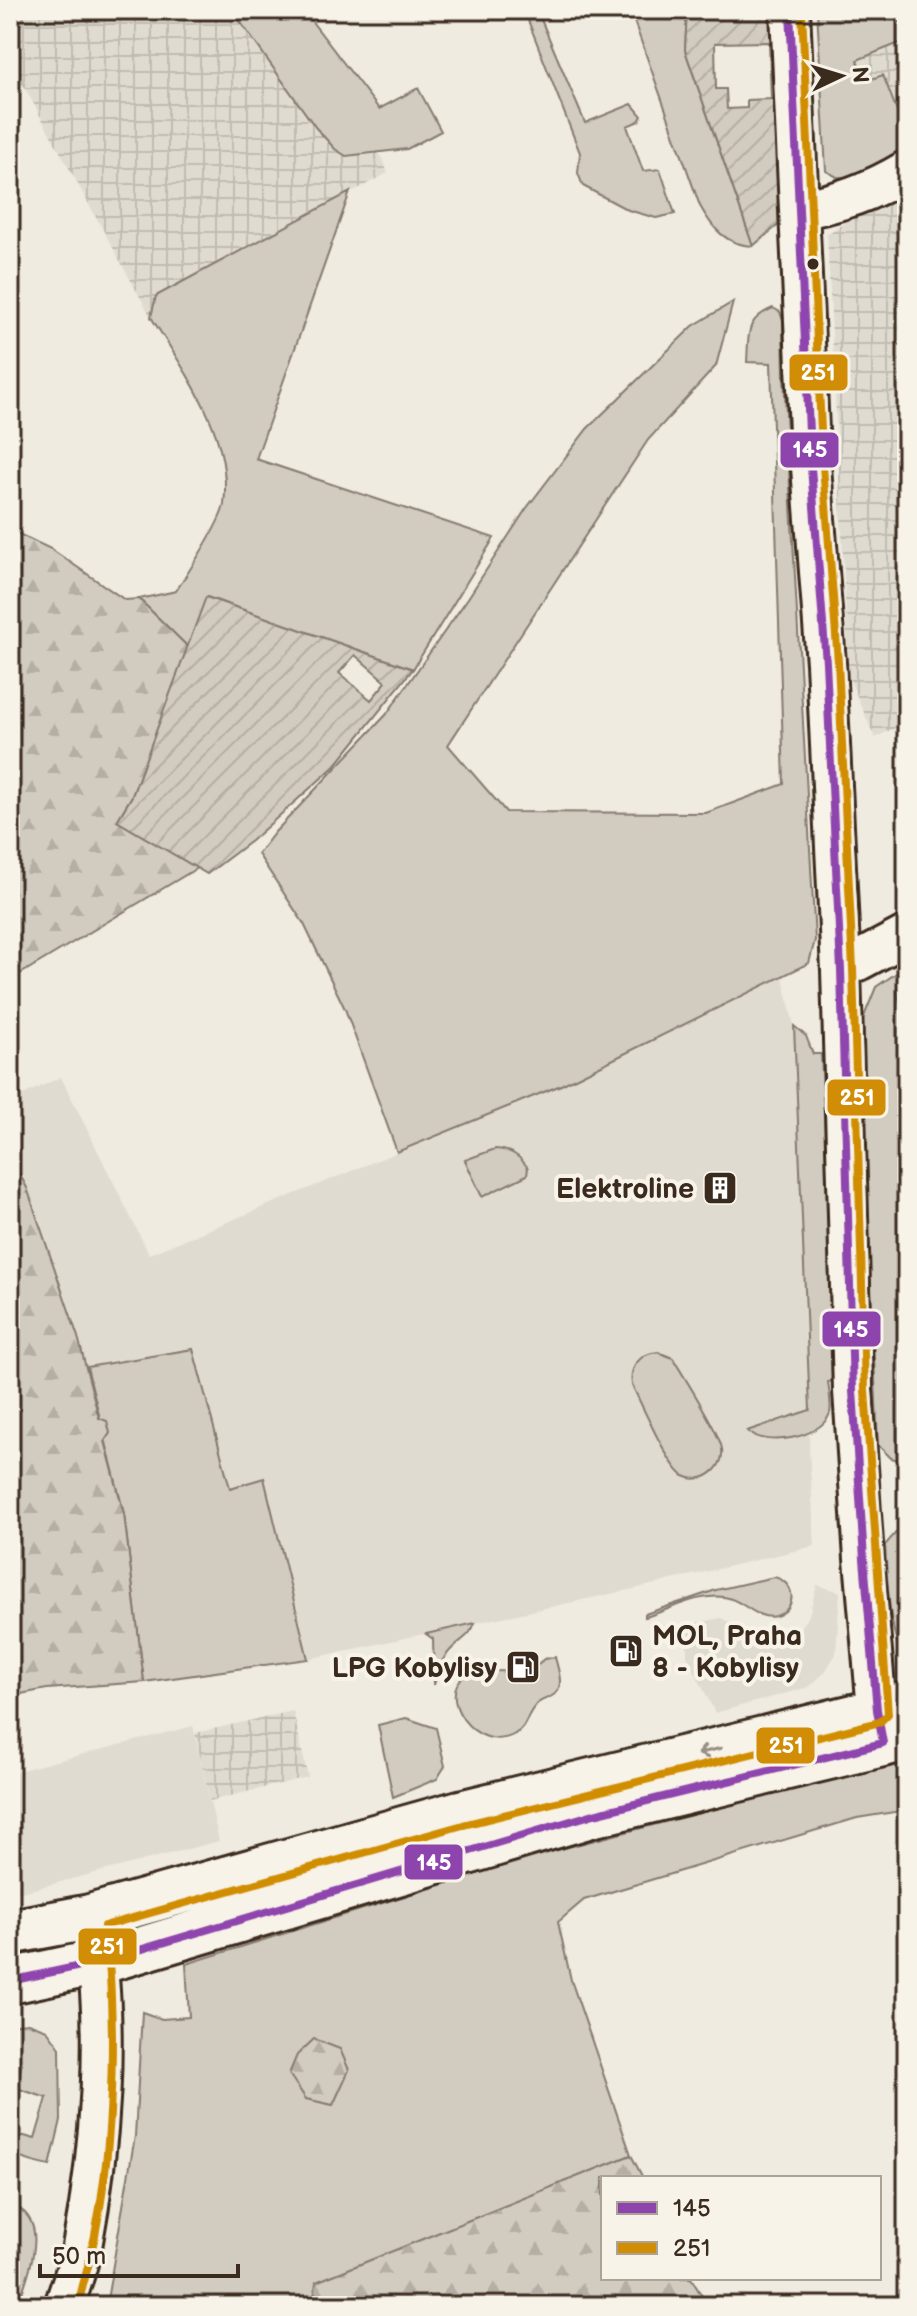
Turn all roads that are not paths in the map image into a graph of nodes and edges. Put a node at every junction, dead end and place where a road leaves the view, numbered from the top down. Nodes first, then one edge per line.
1 (790, 10) edge
2 (907, 170) edge
3 (800, 209) junction
4 (907, 935) edge
5 (841, 970) junction
6 (894, 1724) edge
7 (90, 1917) junction
8 (10, 1932) edge
9 (99, 1962) junction
10 (10, 1981) edge
11 (64, 2306) edge

1 - 3 street
2 - 3 street
3 - 5 street
4 - 5 street
5 - 6 street
6 -> 7 main road
6 - 9 main road
7 - 8 main road
7 - 9 street
9 - 10 main road
9 - 11 street

